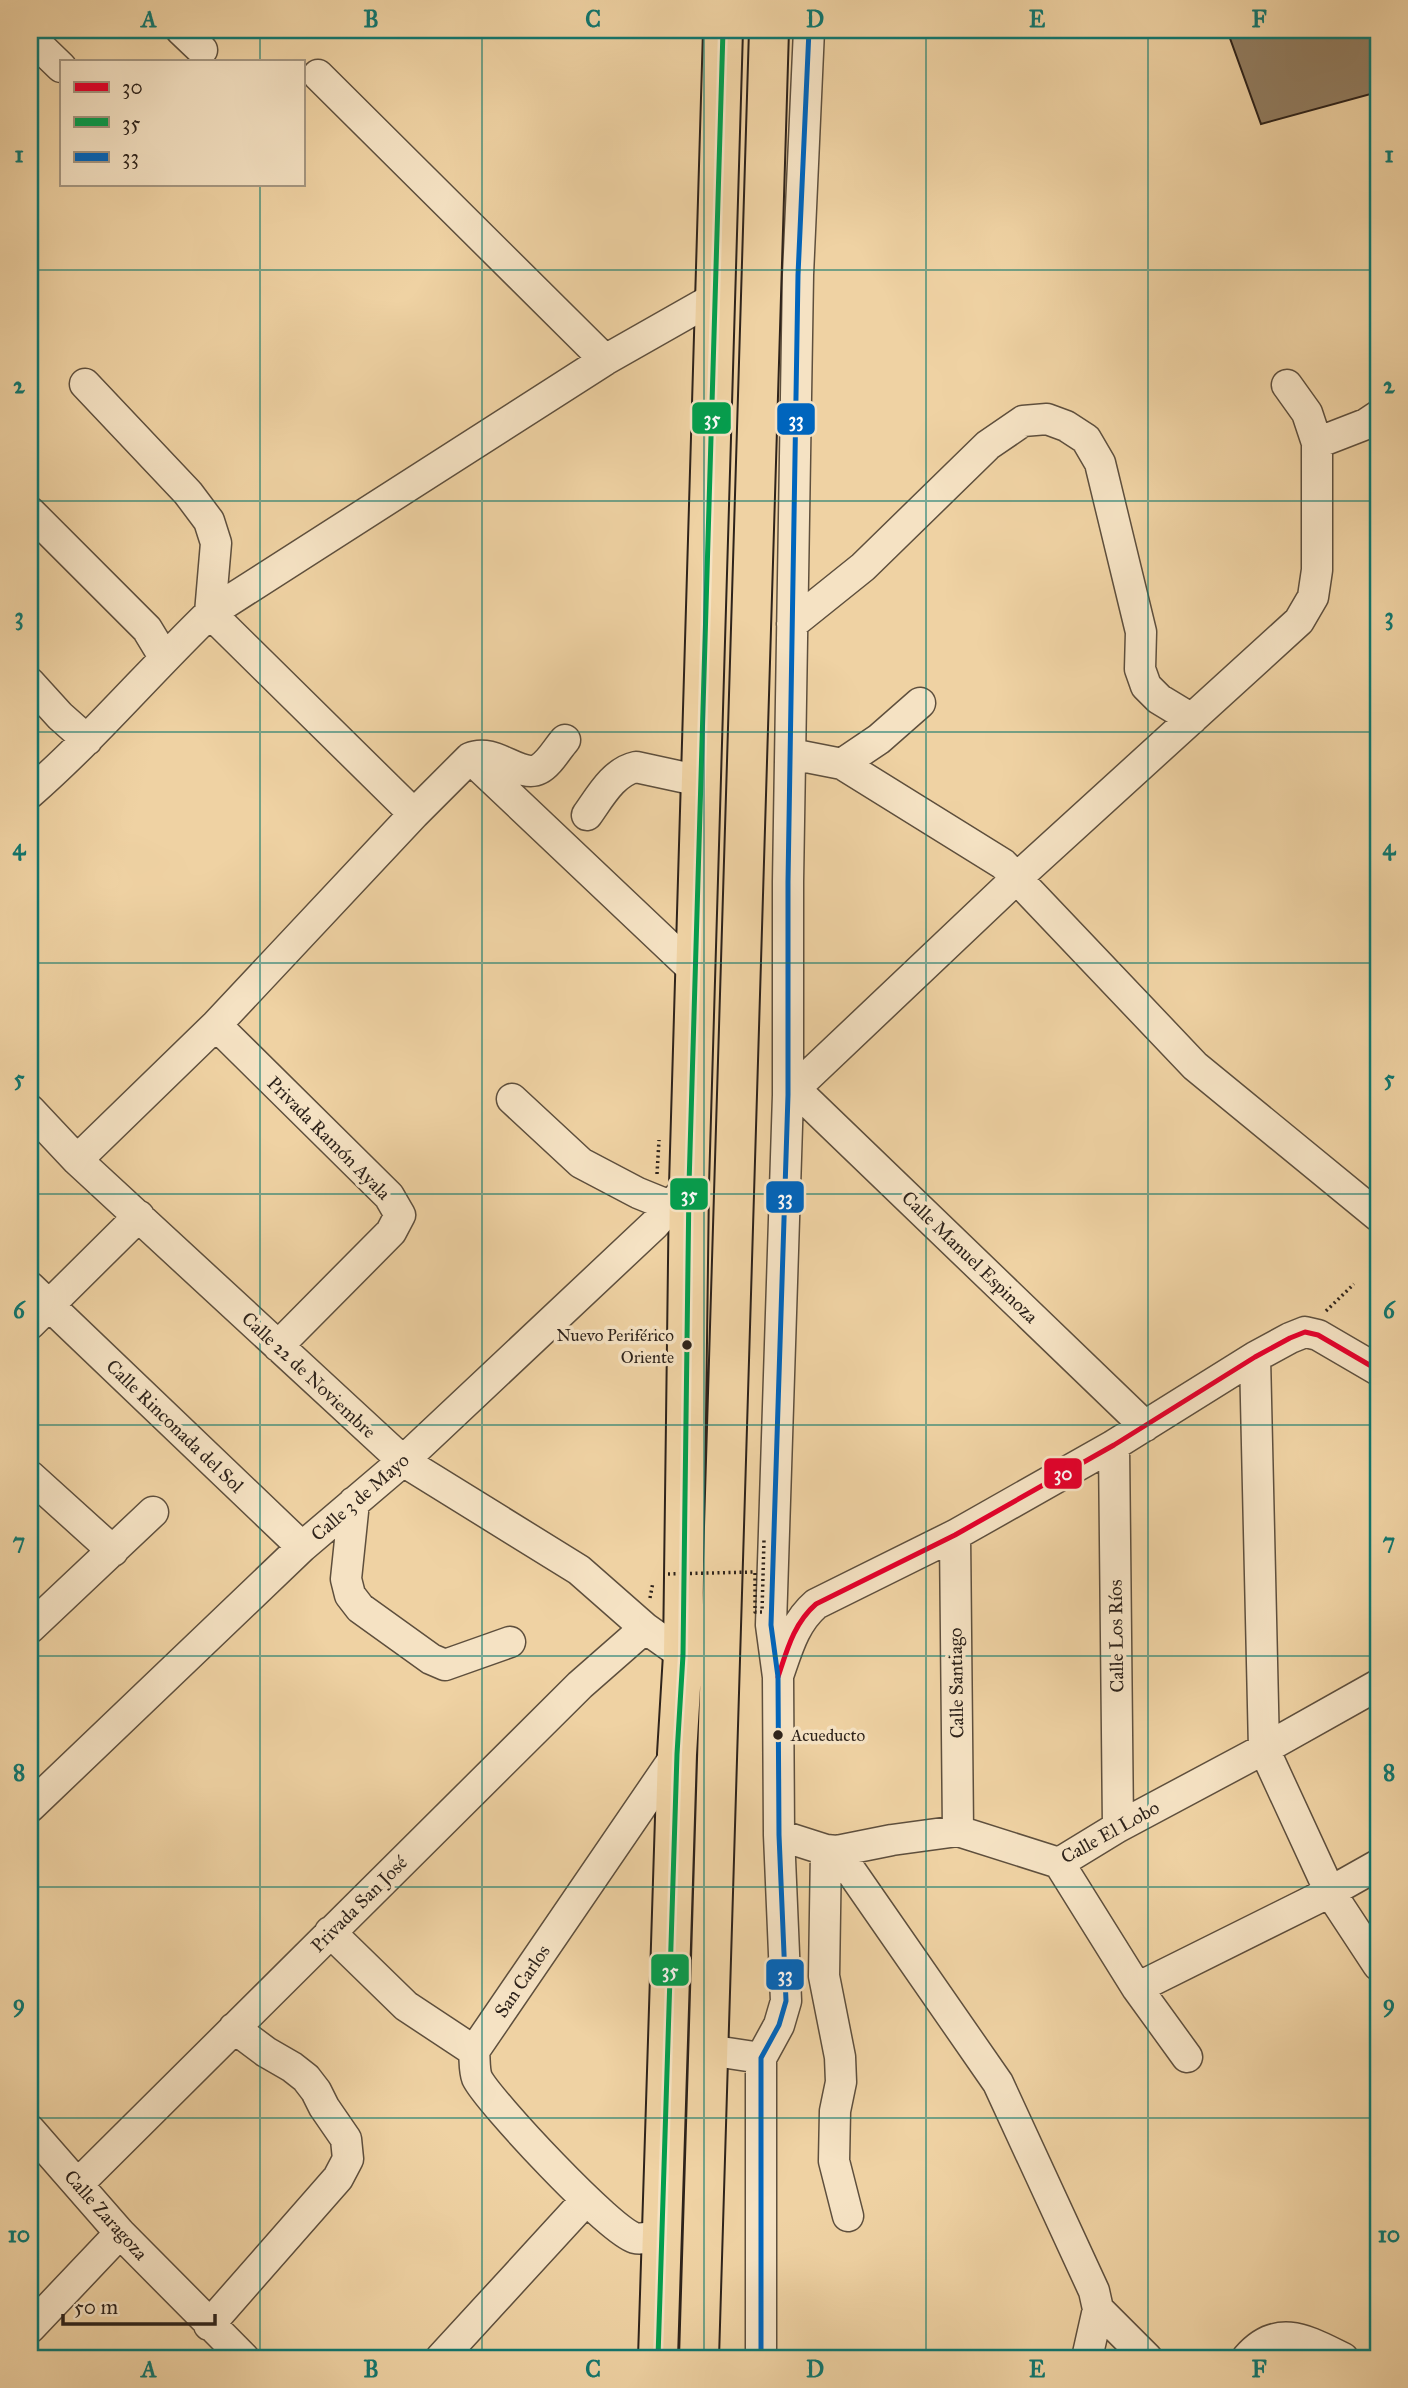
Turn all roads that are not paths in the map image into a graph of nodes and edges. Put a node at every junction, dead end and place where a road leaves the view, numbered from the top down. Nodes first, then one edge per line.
1 (181, 30) edge
2 (723, 30) edge
3 (769, 30) edge
4 (809, 30) edge
5 (30, 37) edge
6 (202, 50) dead end
7 (60, 66) edge
8 (318, 75) dead end
9 (780, 272) junction
10 (716, 297) junction
11 (605, 360) junction
12 (85, 384) dead end
13 (1287, 385) dead end
14 (1378, 416) edge
15 (1317, 443) junction
16 (30, 512) edge
17 (211, 613) junction
18 (792, 624) junction
19 (164, 657) junction
20 (30, 683) edge
21 (920, 703) dead end
22 (1192, 719) junction
23 (87, 740) junction
24 (565, 740) dead end
25 (791, 754) junction
26 (470, 758) junction
27 (842, 764) junction
28 (701, 781) junction
29 (30, 793) edge
30 (414, 814) junction
31 (586, 815) dead end
32 (1018, 877) junction
33 (695, 971) junction
34 (216, 1025) junction
35 (791, 1092) junction
36 (512, 1099) dead end
37 (30, 1110) edge
38 (77, 1160) junction
39 (679, 1196) junction
40 (139, 1216) junction
41 (1378, 1216) edge
42 (36, 1306) edge
43 (278, 1346) junction
44 (1255, 1357) junction
45 (1378, 1370) edge
46 (1144, 1426) junction
47 (1114, 1445) junction
48 (404, 1461) junction
49 (30, 1476) edge
50 (354, 1503) junction
51 (153, 1512) dead end
52 (955, 1535) junction
53 (302, 1547) junction
54 (113, 1552) junction
55 (30, 1628) edge
56 (645, 1628) junction
57 (510, 1642) dead end
58 (683, 1655) junction
59 (778, 1677) junction
60 (1378, 1685) edge
61 (1265, 1749) junction
62 (677, 1754) junction
63 (30, 1807) edge
64 (1118, 1827) junction
65 (958, 1831) junction
66 (779, 1835) junction
67 (832, 1850) junction
68 (1059, 1863) junction
69 (1378, 1865) edge
70 (1330, 1892) junction
71 (330, 1932) junction
72 (1378, 1965) edge
73 (1138, 1988) junction
74 (234, 2028) junction
75 (708, 2050) junction
76 (474, 2051) junction
77 (1187, 2057) dead end
78 (761, 2058) junction
79 (30, 2130) edge
80 (78, 2184) junction
81 (586, 2200) junction
82 (848, 2216) dead end
83 (120, 2233) junction
84 (662, 2235) junction
85 (1098, 2309) junction
86 (30, 2328) edge
87 (220, 2345) edge
88 (441, 2358) edge
89 (658, 2358) edge
90 (699, 2358) edge
91 (761, 2358) edge
92 (1087, 2358) edge
93 (1147, 2358) edge
94 (1247, 2358) edge
95 (1343, 2358) edge

1 - 6 street
2 - 10 highway
3 - 9 highway
4 - 9 street
5 - 7 street
8 - 11 street
9 - 18 street
9 - 75 highway
10 - 11 street
10 - 28 highway
11 - 17 street
12 - 17 street
13 - 15 street
14 - 15 street
15 - 22 street
16 - 19 street
17 - 19 street
17 - 30 street
18 - 22 street
18 - 25 street
19 - 23 street
20 - 23 street
21 - 27 street
22 - 32 street
23 - 29 street
24 - 26 street
25 - 27 street
25 - 35 street
26 - 30 street
26 - 33 street
27 - 32 street
28 - 31 street
28 - 33 highway
30 - 34 street
32 - 35 street
32 - 41 street
33 - 39 highway
34 - 38 street
34 - 43 street, Privada Ramón Ayala
35 - 46 street, Calle Manuel Espinoza
35 - 59 street
36 - 39 street
37 - 38 street, Calle 22 de Noviembre
38 - 40 street, Calle 22 de Noviembre
39 - 48 street, Calle 3 de Mayo
39 - 58 highway
40 - 42 street
40 - 43 street, Calle 22 de Noviembre
42 - 53 street, Calle Rinconada del Sol
43 - 48 street, Calle 22 de Noviembre
44 - 45 street
44 - 46 street
44 - 61 street
46 - 47 street
47 - 52 street
47 - 64 street, Calle Los Ríos
48 - 50 street, Calle 3 de Mayo
48 - 56 street, Calle 22 de Noviembre
49 - 54 street
50 - 53 street, Calle 3 de Mayo
50 - 57 street
51 - 54 street
52 - 59 street
52 - 65 street, Calle Santiago
53 - 63 street, Calle 3 de Mayo
54 - 55 street
56 - 58 street, Calle 22 de Noviembre
56 - 71 street, Privada San José
58 - 62 highway
59 - 66 street
60 - 61 street, Calle El Lobo
61 - 64 street, Calle El Lobo
61 - 70 street
62 - 76 street, San Carlos
62 - 84 highway
64 - 68 street, Calle El Lobo
65 - 67 street, Calle El Lobo
65 - 68 street, Calle El Lobo
66 - 67 street, Calle El Lobo
66 - 78 street
67 - 82 street
67 - 85 street
68 - 73 street
69 - 70 street
70 - 72 street
70 - 73 street
71 - 74 street, Privada San José
71 - 76 street
73 - 77 street
74 - 80 street, Privada San José
74 - 87 street
75 - 78 street
75 - 90 highway
76 - 81 street
78 - 91 street
79 - 80 street, Calle Zaragoza
80 - 83 street, Calle Zaragoza
81 - 84 street
81 - 88 street
83 - 86 street
83 - 87 street, Calle Zaragoza
84 - 89 highway
85 - 92 street
85 - 93 street
94 - 95 street

